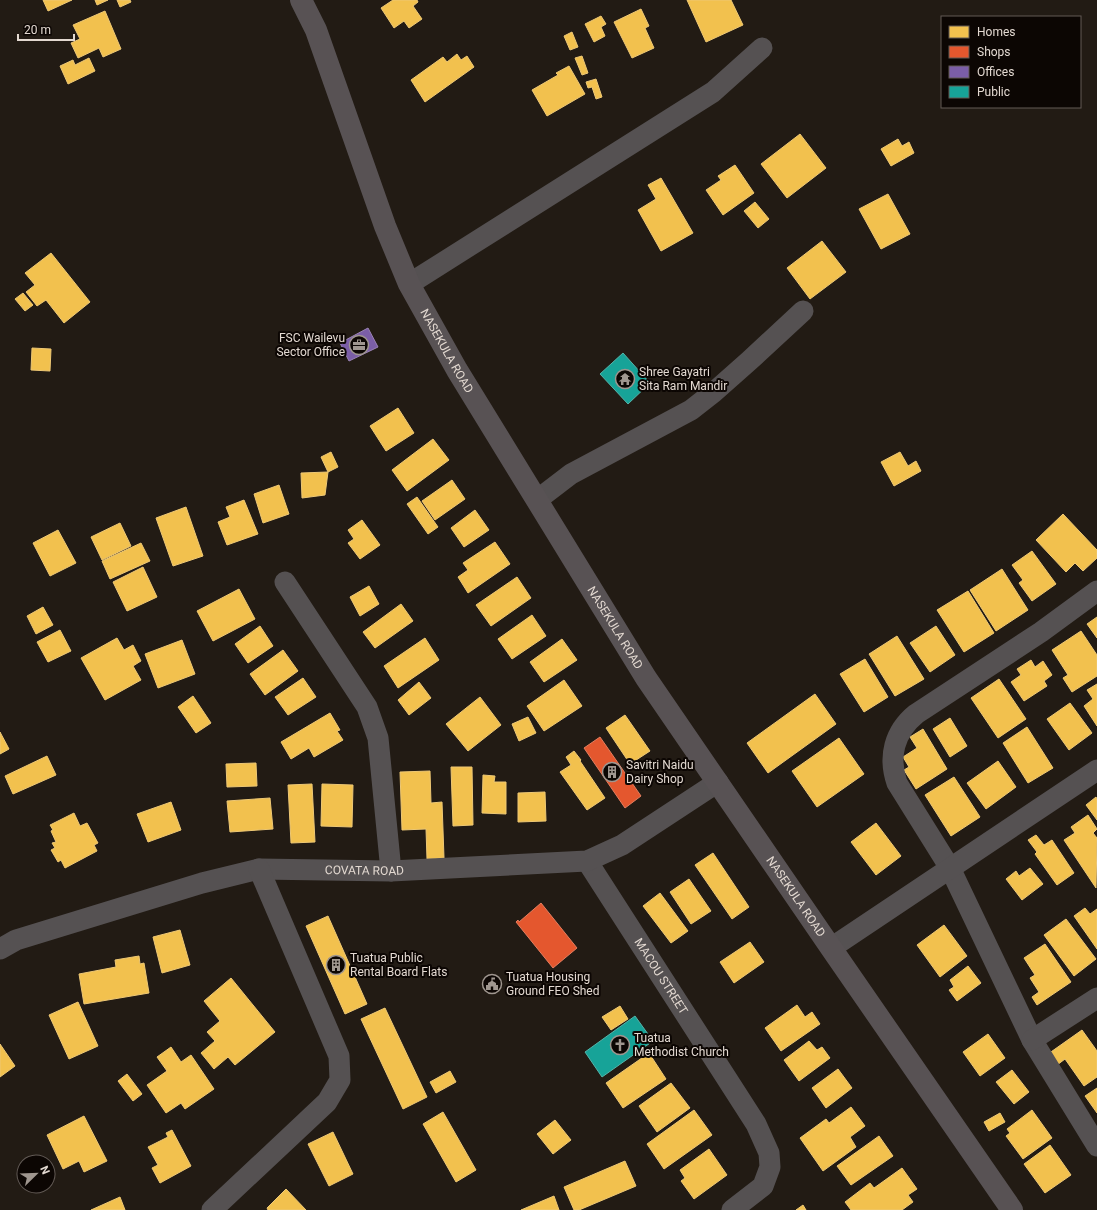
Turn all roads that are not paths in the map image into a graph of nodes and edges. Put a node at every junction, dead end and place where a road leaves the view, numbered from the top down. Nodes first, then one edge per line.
1 (302, 0) edge
2 (762, 48) dead end
3 (409, 284) junction
4 (803, 311) dead end
5 (537, 500) junction
6 (285, 582) dead end
7 (1097, 591) edge
8 (1097, 770) edge
9 (718, 782) junction
10 (587, 861) junction
11 (950, 868) junction
12 (259, 869) junction
13 (391, 871) junction
14 (831, 948) junction
15 (0, 949) edge
16 (1097, 998) edge
17 (1032, 1040) junction
18 (1097, 1146) edge
19 (212, 1210) edge
20 (732, 1210) edge
21 (1012, 1210) edge

1 - 3 main road, NASEKULA ROAD
2 - 3 street
3 - 5 main road, NASEKULA ROAD
4 - 5 street
5 - 9 main road, NASEKULA ROAD
6 - 13 street
7 - 11 street
8 - 11 street
9 - 10 street, COVATA ROAD
9 - 14 main road, NASEKULA ROAD
10 - 13 street, COVATA ROAD
10 - 20 street, MACOU STREET
11 - 14 street
11 - 17 street
12 - 13 street, COVATA ROAD
12 - 15 street, COVATA ROAD
12 - 19 street
14 - 21 main road, NASEKULA ROAD
16 - 17 street
17 - 18 street

